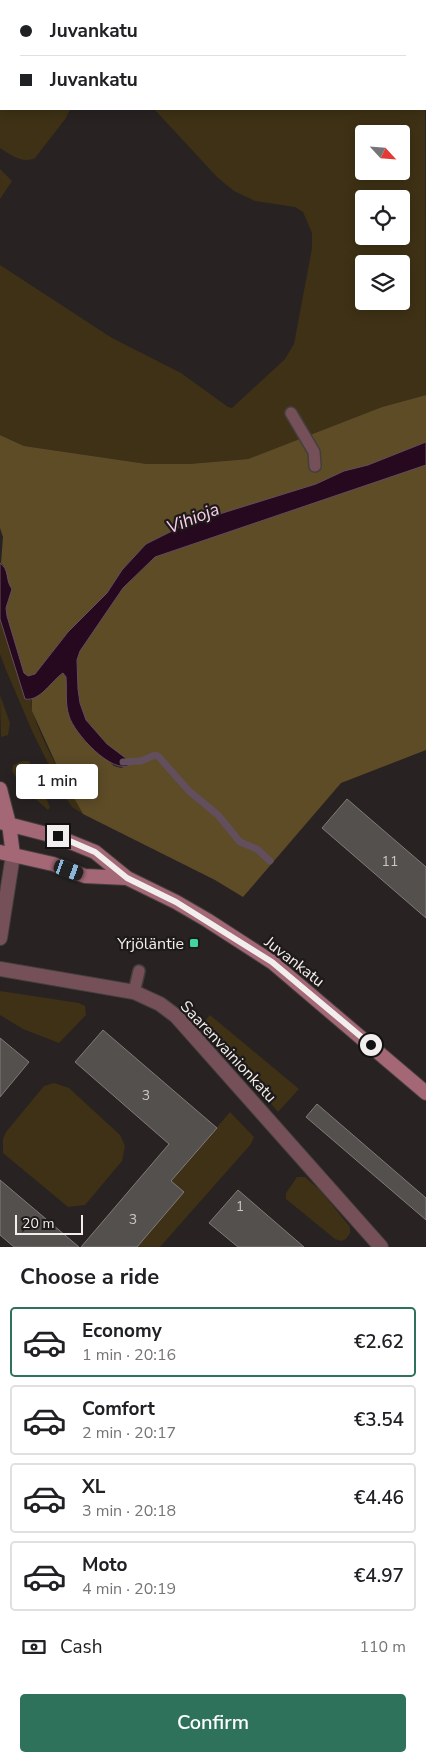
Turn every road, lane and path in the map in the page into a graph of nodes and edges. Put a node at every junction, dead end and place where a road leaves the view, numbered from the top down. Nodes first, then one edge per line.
1 (291, 413) dead end
2 (315, 466) dead end
3 (0, 789) edge
4 (3, 827) edge
5 (6, 854) edge
6 (127, 878) junction
7 (0, 938) edge
8 (0, 969) edge
9 (139, 971) dead end
10 (134, 992) junction
11 (426, 1093) edge
12 (381, 1247) edge

1 - 2 lane
3 - 4 main road
4 - 5 main road
4 - 6 main road, Juvankatu
5 - 6 main road, Juvankatu
5 - 7 street
6 - 11 main road, Juvankatu
8 - 10 street, Saarenvainionkatu
9 - 10 lane
10 - 12 street, Saarenvainionkatu

